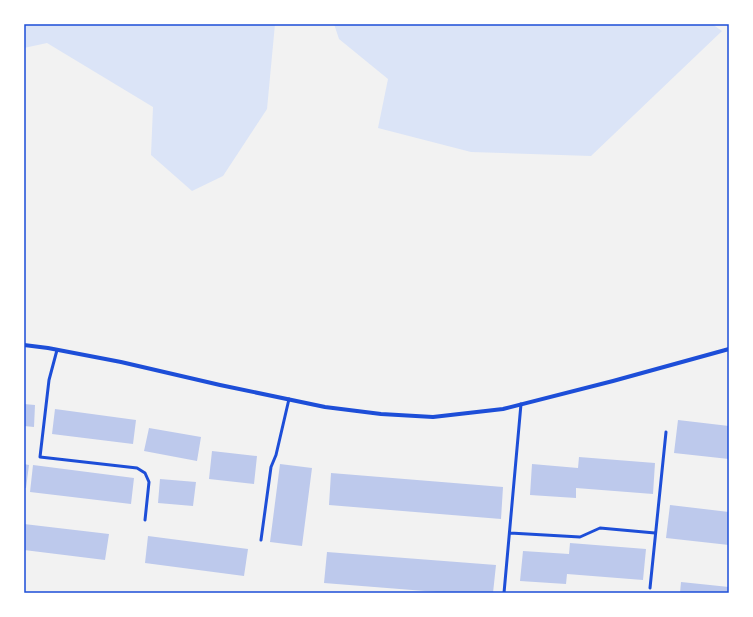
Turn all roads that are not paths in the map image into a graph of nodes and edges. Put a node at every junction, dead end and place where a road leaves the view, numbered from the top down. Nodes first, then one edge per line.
1 (24, 345) edge
2 (729, 349) edge
3 (57, 350) junction
4 (289, 400) junction
5 (521, 404) junction
6 (666, 432) dead end
7 (145, 520) dead end
8 (510, 533) junction
9 (655, 533) junction
10 (261, 540) dead end
11 (650, 588) dead end
12 (504, 593) edge

1 - 3 street
2 - 5 street
3 - 4 street
3 - 7 lane
4 - 5 street
4 - 10 lane
5 - 8 lane
6 - 9 lane
8 - 9 lane
8 - 12 lane
9 - 11 lane

